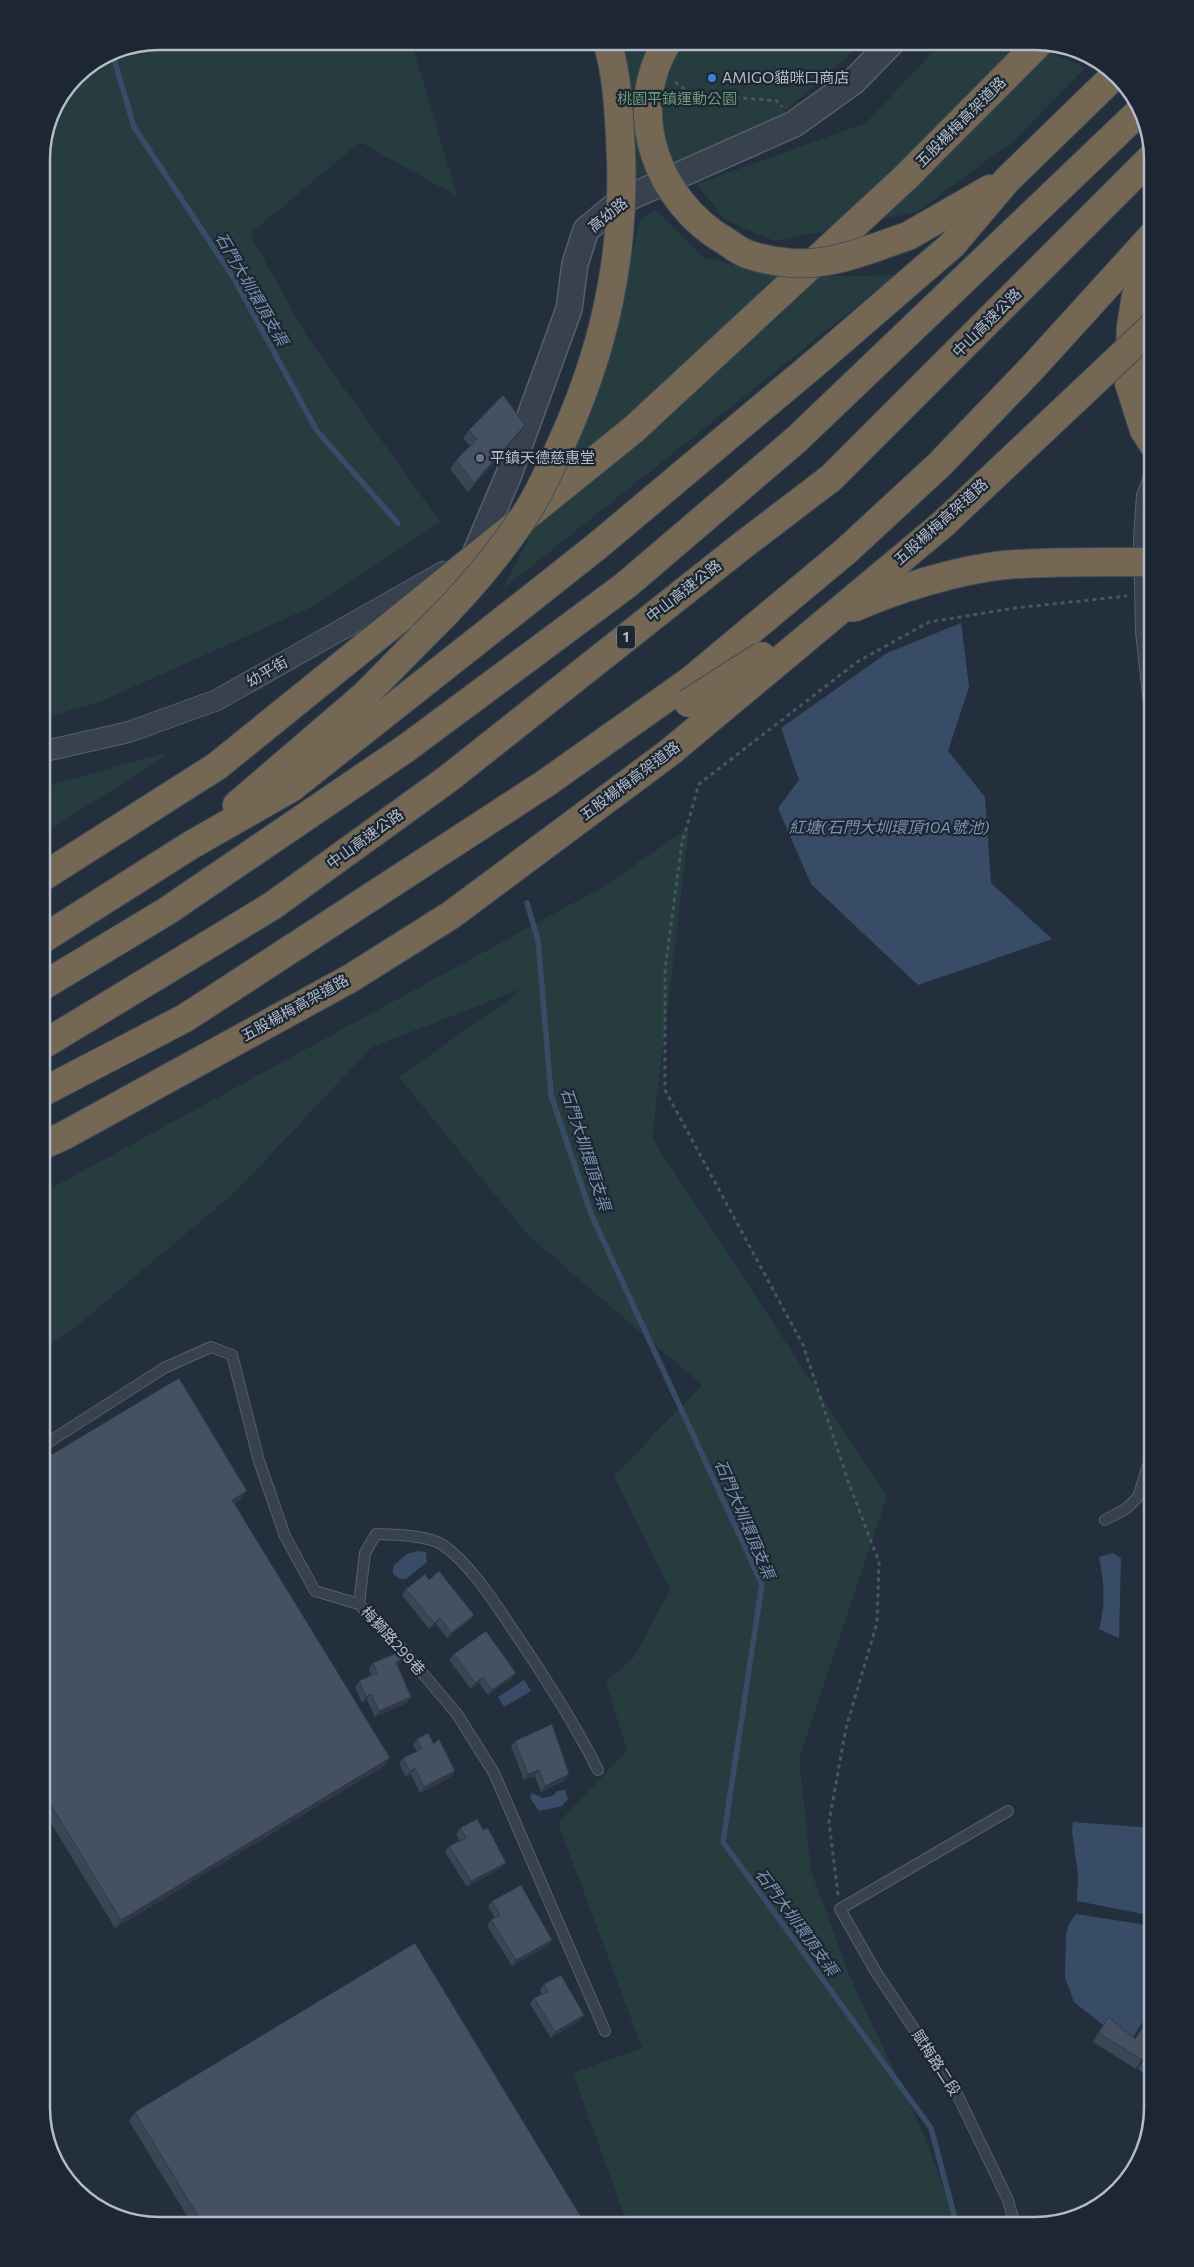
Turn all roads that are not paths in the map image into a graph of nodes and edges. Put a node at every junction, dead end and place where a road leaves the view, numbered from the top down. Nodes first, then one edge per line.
1 (610, 50) edge
2 (664, 50) edge
3 (885, 50) edge
4 (1032, 50) edge
5 (1110, 80) edge
6 (1135, 115) edge
7 (1144, 165) edge
8 (1007, 180) junction
9 (1144, 245) edge
10 (1144, 280) edge
11 (1144, 334) edge
12 (1144, 430) edge
13 (1144, 490) edge
14 (476, 552) joint
15 (1144, 562) edge
16 (1144, 660) edge
17 (50, 750) edge
18 (190, 845) junction
19 (414, 870) junction
20 (50, 872) edge
21 (50, 934) edge
22 (50, 982) edge
23 (50, 1041) edge
24 (50, 1088) edge
25 (50, 1142) edge
26 (50, 1441) edge
27 (1144, 1478) edge
28 (1105, 1520) dead end
29 (359, 1604) junction
30 (598, 1770) dead end
31 (1008, 1811) dead end
32 (605, 2031) dead end
33 (1013, 2217) edge

1 - 18 highway, bridge
2 - 8 highway, bridge
3 - 14 street, 高幼路
4 - 20 highway, 五股楊梅高架道路, bridge
5 - 8 highway
6 - 22 highway
7 - 23 highway, 中山高速公路 / 1
8 - 18 highway
9 - 19 highway
10 - 12 highway
11 - 25 highway, 五股楊梅高架道路, bridge
13 - 16 lane
14 - 17 street, 幼平街
15 - 19 highway, bridge
18 - 21 highway
19 - 24 highway
26 - 29 lane, 梅獅路299巷
27 - 28 lane
29 - 30 lane
29 - 32 lane, 梅獅路299巷
31 - 33 lane, 賦梅路二段

